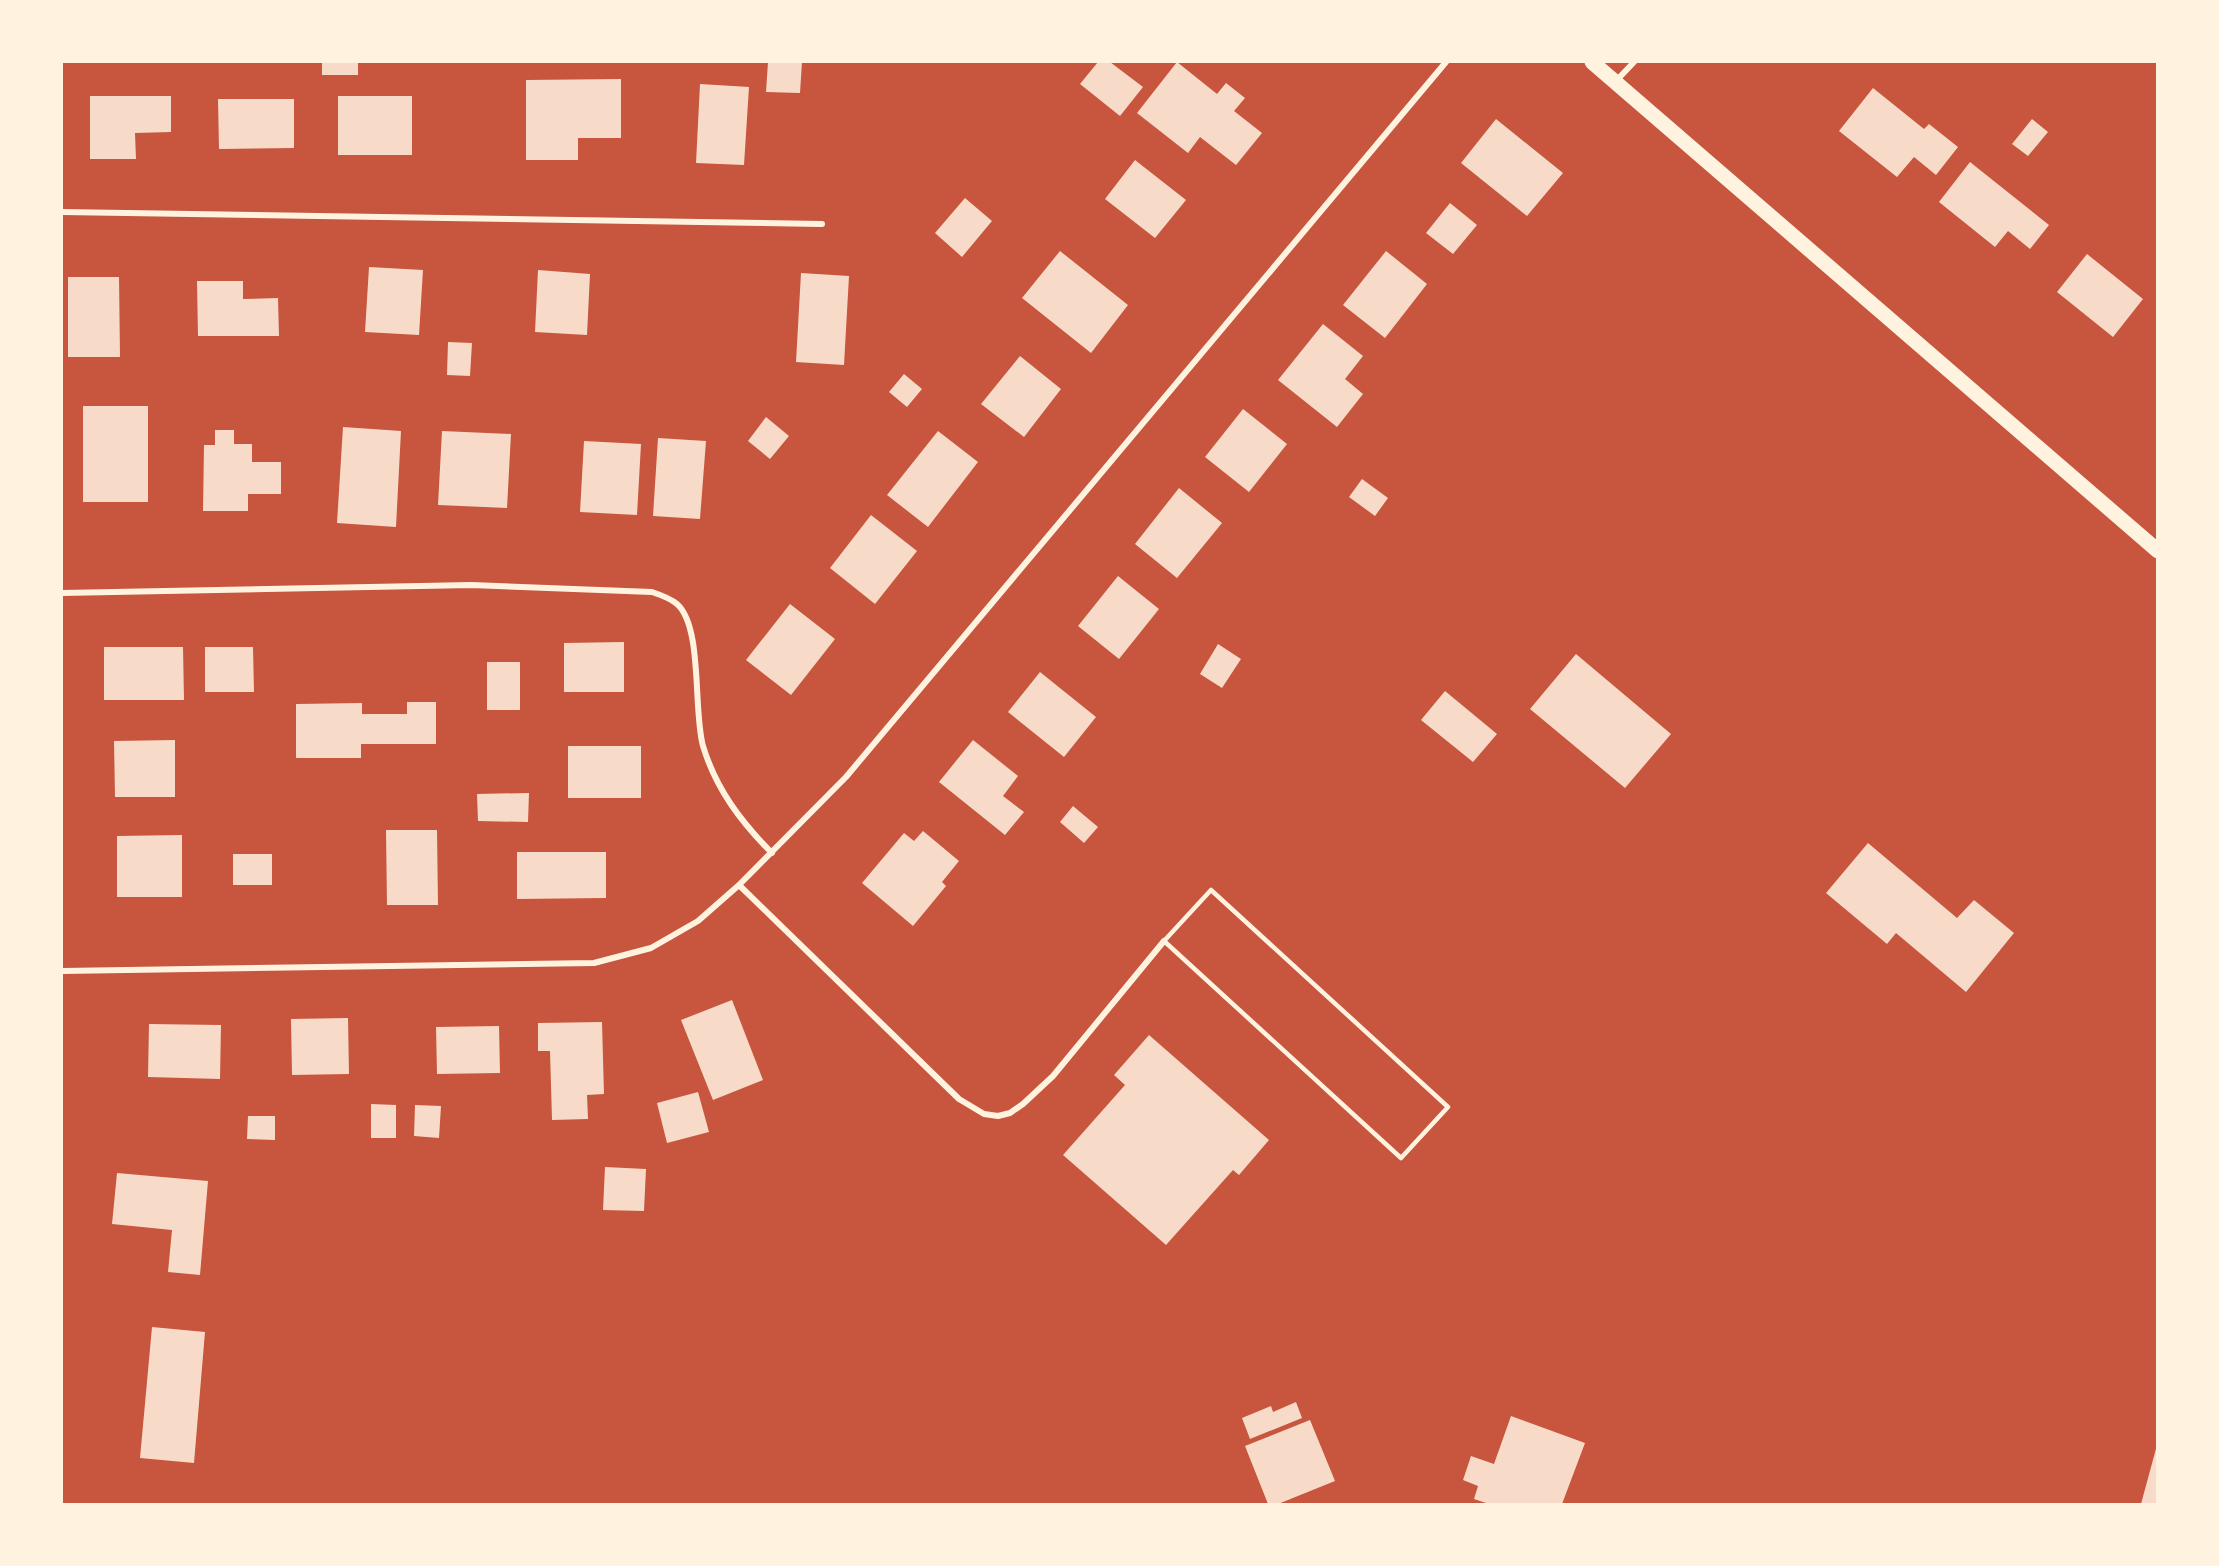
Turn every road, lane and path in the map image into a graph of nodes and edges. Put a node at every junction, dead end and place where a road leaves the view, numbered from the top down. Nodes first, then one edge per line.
1 (1446, 62) edge
2 (1592, 62) edge
3 (1634, 62) edge
4 (1616, 82) junction
5 (62, 212) edge
6 (822, 224) dead end
7 (2157, 551) edge
8 (62, 593) edge
9 (772, 853) junction
10 (739, 885) junction
11 (1164, 941) junction
12 (62, 971) edge

1 - 9 street
2 - 4 main road
3 - 4 street
4 - 7 main road
5 - 6 street
8 - 9 street
9 - 10 street
10 - 11 street
10 - 12 street
11 - 11 lane

